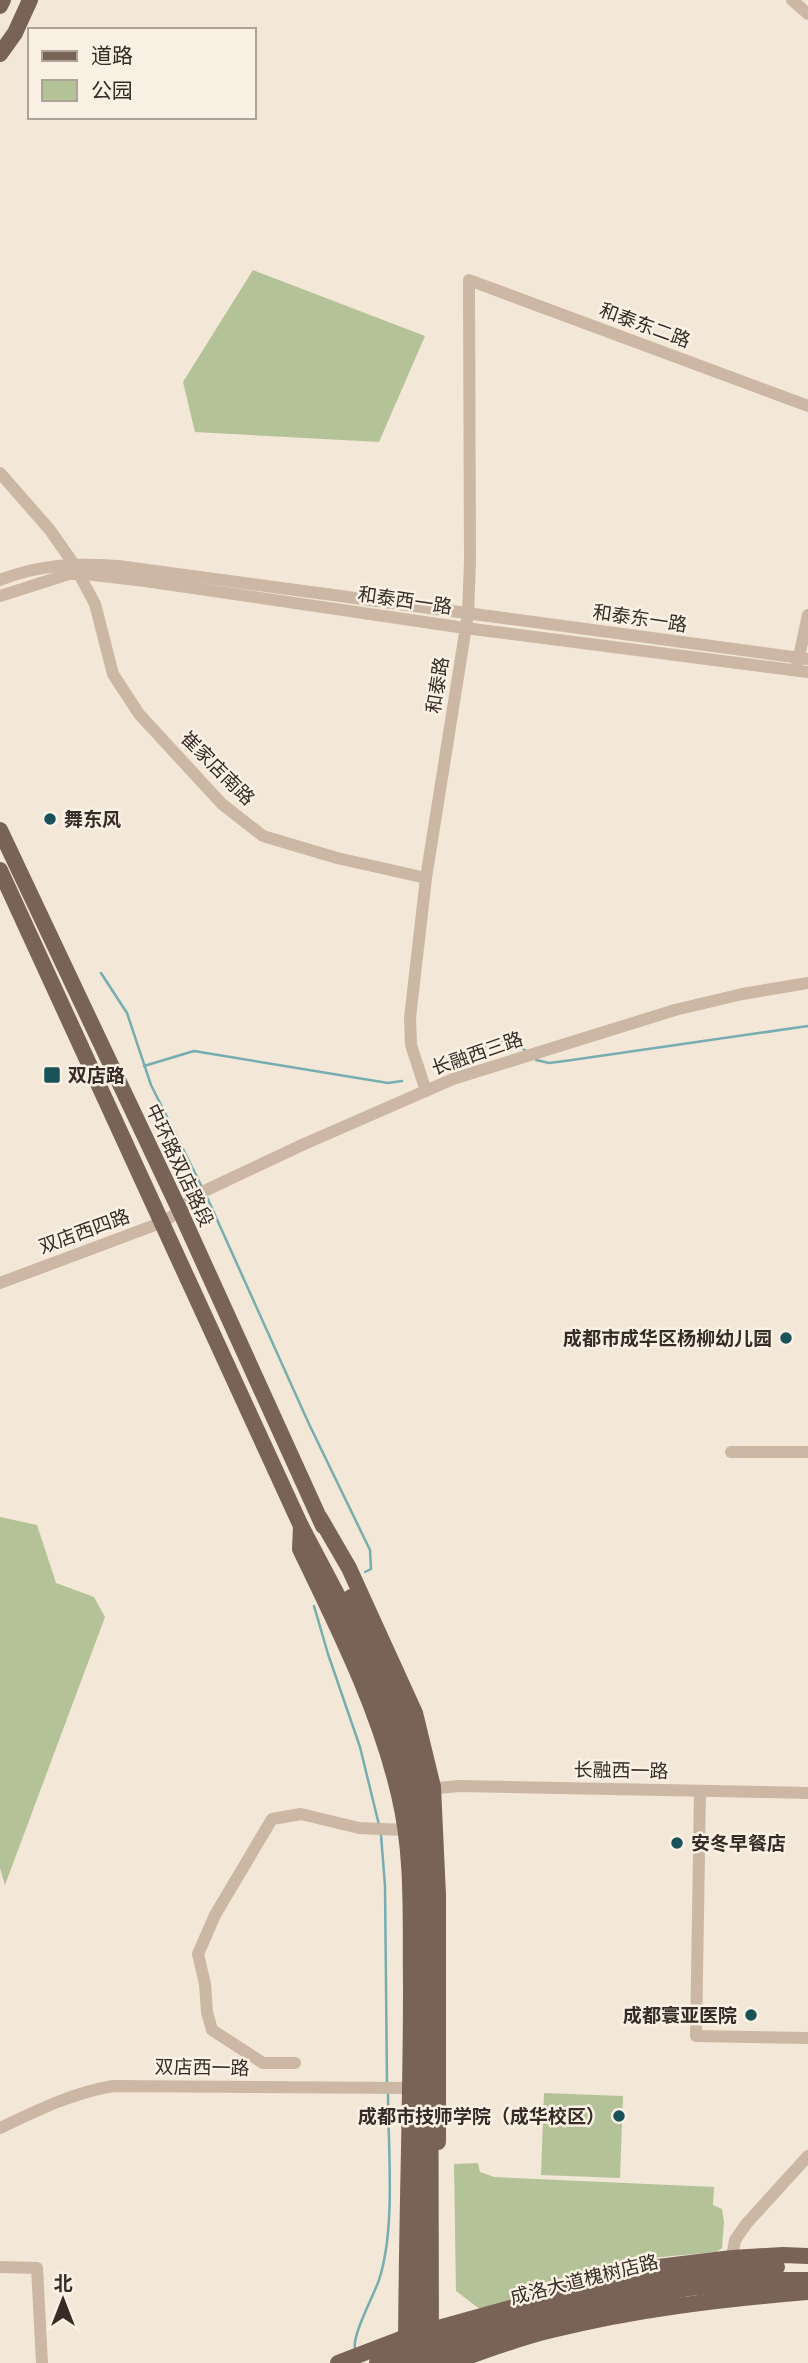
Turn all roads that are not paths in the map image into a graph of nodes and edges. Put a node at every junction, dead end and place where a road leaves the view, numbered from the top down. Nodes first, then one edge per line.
1 (3, 0) edge
2 (30, 0) edge
3 (792, 0) edge
4 (0, 6) edge
5 (808, 14) edge
6 (0, 54) edge
7 (469, 280) joint
8 (808, 405) edge
9 (0, 473) edge
10 (76, 568) junction
11 (0, 580) edge
12 (0, 596) edge
13 (468, 614) junction
14 (808, 615) edge
15 (465, 628) junction
16 (803, 665) edge
17 (0, 830) edge
18 (0, 870) edge
19 (426, 878) junction
20 (808, 983) edge
21 (426, 1091) junction
22 (180, 1212) junction
23 (163, 1222) junction
24 (0, 1283) edge
25 (731, 1452) dead end
26 (808, 1452) edge
27 (320, 1518) junction
28 (301, 1525) junction
29 (346, 1600) junction
30 (433, 1787) junction
31 (700, 1791) junction
32 (808, 1793) edge
33 (399, 1795) junction
34 (405, 1830) junction
35 (808, 2038) edge
36 (295, 2063) dead end
37 (404, 2088) junction
38 (0, 2128) edge
39 (808, 2156) edge
40 (808, 2256) edge
41 (732, 2258) junction
42 (808, 2264) edge
43 (0, 2267) edge
44 (777, 2274) junction
45 (808, 2280) edge
46 (808, 2291) edge
47 (438, 2329) junction
48 (406, 2337) junction
49 (42, 2363) edge
50 (338, 2363) edge
51 (377, 2363) edge
52 (407, 2363) edge
53 (420, 2363) edge
54 (431, 2363) edge
55 (437, 2363) edge
56 (449, 2363) edge

1 - 4 main road
2 - 6 main road
3 - 5 street
7 - 8 street, 和泰东二路
7 - 13 street, 和泰路
9 - 10 street, 崔家店南路
10 - 11 street, 和泰西一路
10 - 12 street, 和泰西一路
10 - 13 street, 和泰西一路
10 - 15 street, 和泰西一路
10 - 19 street, 崔家店南路
13 - 15 street, 和泰路
13 - 16 street, 和泰东一路
14 - 16 street
15 - 16 street, 和泰西一路
15 - 19 street, 和泰路
17 - 22 main road, 中环路双店路段
18 - 23 main road, 中环路双店路段
19 - 21 street, 和泰路
20 - 21 street, 长融西三路
21 - 22 street, 长融西三路
22 - 23 street, 双店西四路
22 - 27 main road, 中环路双店路段
23 - 24 street, 双店西四路
23 - 28 main road, 中环路双店路段
25 - 26 street
27 - 29 main road
27 - 30 main road
28 - 29 main road, 中环路双店路段
28 - 33 main road
29 - 53 main road, bridge
29 - 54 main road, bridge
30 - 31 street, 长融西一路
30 - 33 street, 长融西一路
30 - 47 main road
31 - 32 street, 长融西一路
31 - 35 street
33 - 34 main road
34 - 36 street
34 - 37 main road
37 - 38 street, 双店西一路
37 - 48 main road
39 - 41 street
40 - 41 main road
41 - 47 main road
42 - 44 main road, 成洛大道槐树店路
43 - 49 street
44 - 45 main road, 成洛大道槐树店路
44 - 51 main road, 成洛大道槐树店路, bridge
44 - 53 main road, 成洛大道槐树店路, bridge
46 - 56 main road
47 - 48 main road
47 - 55 main road
48 - 50 main road
48 - 52 main road

